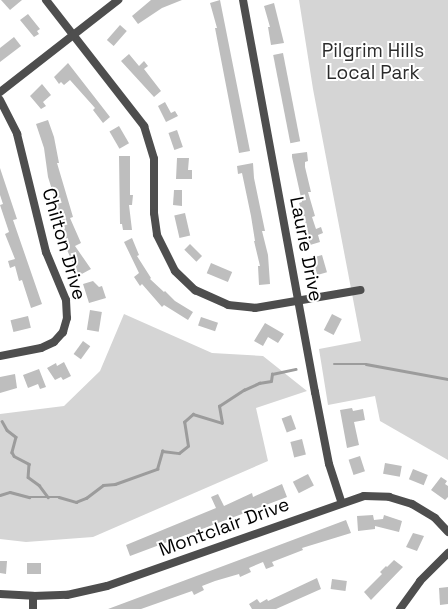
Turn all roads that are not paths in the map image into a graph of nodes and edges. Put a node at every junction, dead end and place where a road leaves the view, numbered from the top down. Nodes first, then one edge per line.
1 (46, 0) edge
2 (118, 0) edge
3 (243, 0) edge
4 (74, 35) junction
5 (0, 92) edge
6 (0, 100) edge
7 (360, 290) dead end
8 (299, 301) junction
9 (0, 356) edge
10 (341, 502) junction
11 (448, 532) edge
12 (448, 553) edge
13 (0, 594) edge
14 (33, 596) junction
15 (32, 609) edge
16 (400, 609) edge

1 - 4 street
2 - 4 street
3 - 8 street, Laurie Drive
4 - 5 street
4 - 8 street
6 - 9 street, Chilton Drive
7 - 8 street
8 - 10 street, Laurie Drive
10 - 11 street, Montclair Drive
10 - 14 street, Montclair Drive
12 - 16 street
13 - 14 street, Montclair Drive
14 - 15 street

